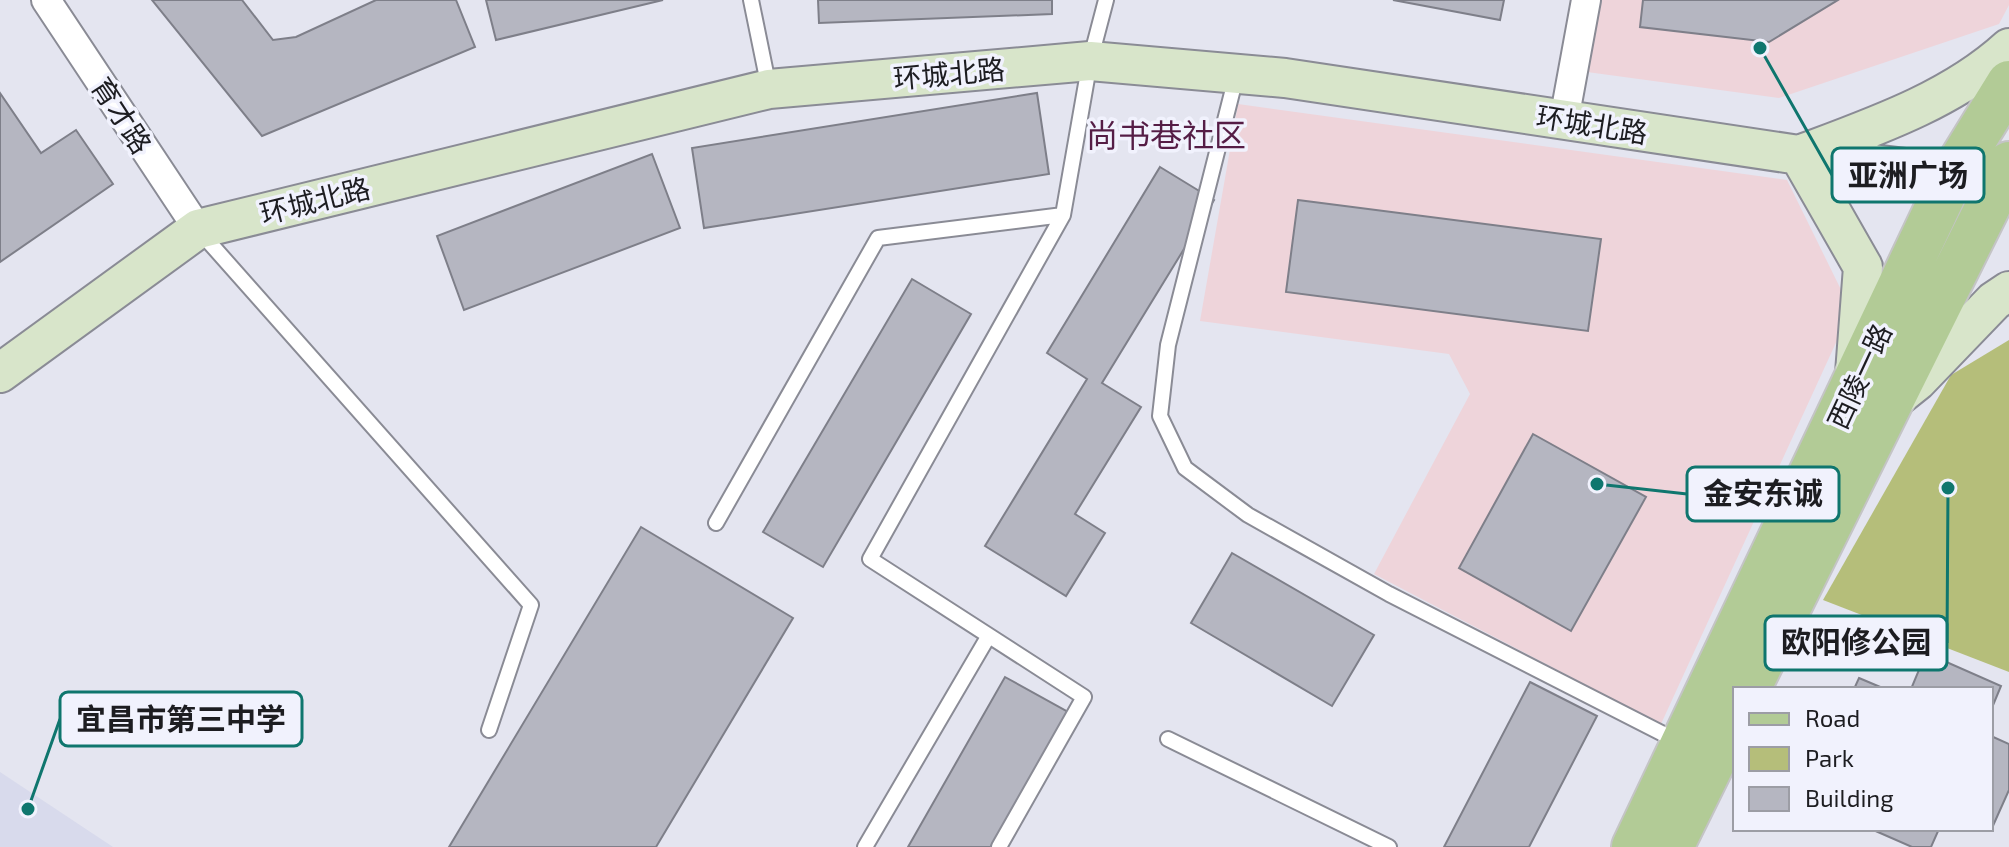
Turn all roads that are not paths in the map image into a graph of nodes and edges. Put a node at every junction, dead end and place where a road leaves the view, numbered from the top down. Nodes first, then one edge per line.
1 (46, 0) edge
2 (751, 0) edge
3 (1106, 0) edge
4 (1586, 0) edge
5 (2009, 48) edge
6 (1090, 61) junction
7 (1236, 75) junction
8 (2009, 83) edge
9 (769, 89) junction
10 (1564, 120) junction
11 (1799, 155) junction
12 (1954, 172) junction
13 (2006, 175) edge
14 (1063, 215) junction
15 (198, 229) junction
16 (2009, 291) edge
17 (0, 373) edge
18 (1871, 396) junction
19 (716, 523) dead end
20 (988, 637) junction
21 (1749, 687) edge
22 (1733, 721) edge
23 (489, 730) dead end
24 (1168, 739) dead end
25 (1683, 744) junction
26 (865, 847) edge
27 (999, 847) edge
28 (1389, 847) edge
29 (1634, 847) edge
30 (1671, 847) edge

1 - 15 street, 育才路
2 - 9 lane
3 - 6 lane
4 - 10 street
5 - 11 main road
6 - 7 main road, 环城北路
6 - 9 main road, 环城北路
6 - 14 lane
7 - 10 main road, 环城北路
7 - 25 lane
8 - 12 main road, 西陵一路
9 - 15 main road, 环城北路
10 - 11 main road, 环城北路
11 - 12 main road, 环城北路
11 - 18 main road
12 - 13 main road, 环城北路
12 - 18 main road, 西陵一路
13 - 18 main road, 西陵一路
14 - 19 lane
14 - 20 lane
15 - 17 main road, 环城北路
15 - 23 lane
16 - 18 main road
18 - 21 main road, 西陵一路
18 - 25 main road, 西陵一路
20 - 26 lane
20 - 27 lane
22 - 30 main road
24 - 28 lane
25 - 29 main road, 西陵一路

